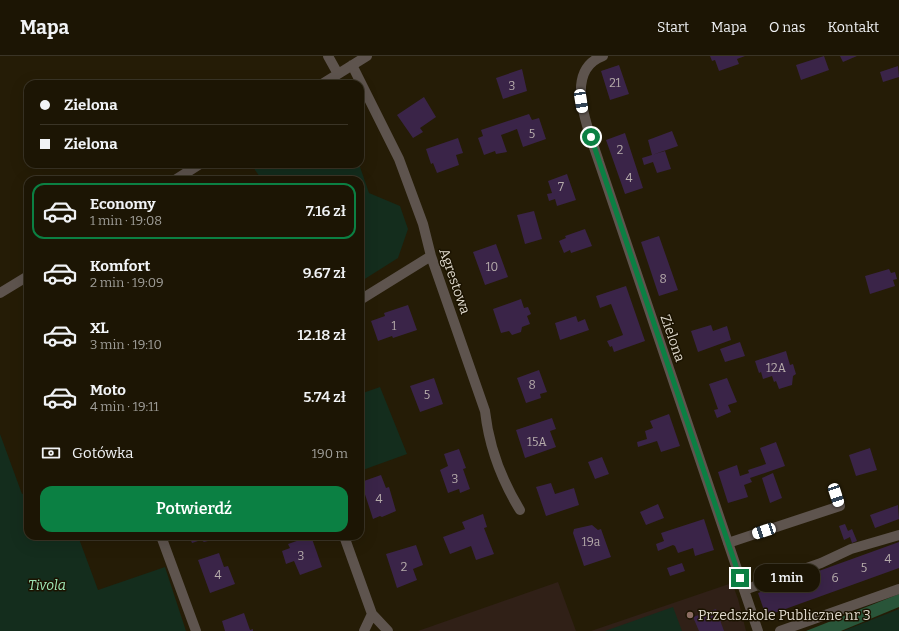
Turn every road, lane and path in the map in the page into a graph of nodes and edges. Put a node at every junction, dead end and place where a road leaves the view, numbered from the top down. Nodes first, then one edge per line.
1 (328, 56) edge
2 (367, 56) edge
3 (597, 57) edge
4 (352, 65) junction
5 (338, 74) junction
6 (328, 80) edge
7 (359, 80) edge
8 (364, 89) edge
9 (194, 168) edge
10 (181, 176) edge
11 (431, 256) junction
12 (24, 278) edge
13 (0, 293) edge
14 (364, 298) edge
15 (836, 495) dead end
16 (520, 510) dead end
17 (899, 535) edge
18 (162, 540) edge
19 (345, 540) edge
20 (728, 542) junction
21 (899, 589) edge
22 (744, 590) junction
23 (372, 614) junction
24 (196, 631) edge
25 (364, 631) edge
26 (388, 631) edge
27 (758, 631) edge
28 (780, 631) edge

1 - 5 street
2 - 4 street
3 - 20 street, Zielona
4 - 5 street
4 - 7 street, Agrestowa
5 - 6 street
8 - 11 street, Agrestowa
9 - 10 street
11 - 14 street
11 - 16 street, Agrestowa
12 - 13 street
15 - 20 street
17 - 22 street
18 - 24 street
19 - 23 street
20 - 22 street, Zielona
21 - 28 street
22 - 27 street, Zielona
23 - 25 street
23 - 26 street

